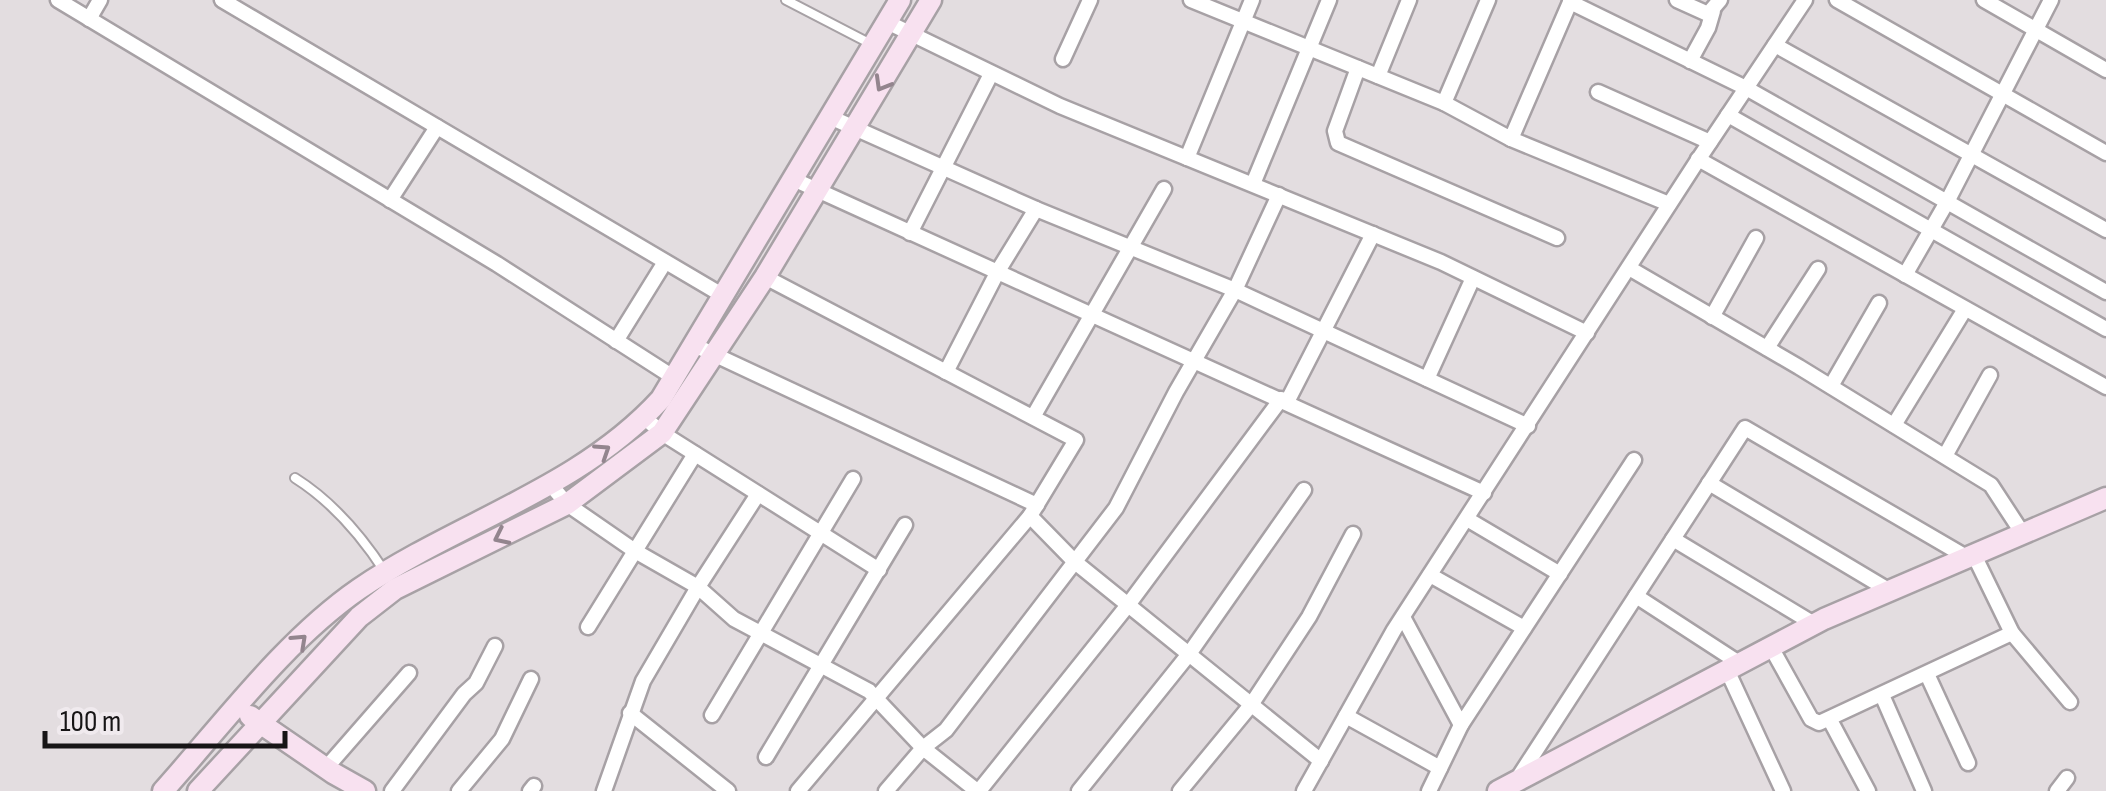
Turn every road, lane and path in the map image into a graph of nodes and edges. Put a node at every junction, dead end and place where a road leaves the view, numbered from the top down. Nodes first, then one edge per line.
1 (58, 0) edge
2 (100, 0) edge
3 (222, 0) edge
4 (786, 0) edge
5 (900, 0) edge
6 (932, 0) edge
7 (1090, 0) edge
8 (1191, 0) edge
9 (1252, 0) edge
10 (1329, 0) edge
11 (1409, 0) edge
12 (1488, 0) edge
13 (1677, 0) edge
14 (1805, 0) edge
15 (1837, 0) edge
16 (1984, 0) edge
17 (2051, 0) edge
18 (1571, 1) edge
19 (1716, 6) edge
20 (89, 18) junction
21 (887, 22) junction
22 (1243, 22) junction
23 (2038, 30) junction
24 (910, 35) junction
25 (874, 45) junction
26 (1775, 45) junction
27 (1308, 48) junction
28 (1063, 59) dead end
29 (1690, 60) junction
30 (1358, 68) junction
31 (2106, 70) edge
32 (991, 74) junction
33 (1378, 76) junction
34 (1746, 88) junction
35 (1598, 92) dead end
36 (2003, 95) junction
37 (1444, 103) junction
38 (1728, 116) junction
39 (830, 117) junction
40 (437, 127) junction
41 (854, 130) junction
42 (1511, 139) junction
43 (1710, 142) junction
44 (2106, 154) edge
45 (1972, 155) junction
46 (1187, 158) junction
47 (1698, 160) junction
48 (945, 166) junction
49 (794, 179) junction
50 (1252, 184) junction
51 (1164, 189) dead end
52 (817, 192) junction
53 (1279, 195) junction
54 (390, 200) junction
55 (1947, 202) junction
56 (1670, 204) junction
57 (1036, 208) junction
58 (1931, 230) junction
59 (2106, 230) edge
60 (910, 233) junction
61 (1373, 234) junction
62 (1557, 238) dead end
63 (1756, 238) dead end
64 (754, 244) junction
65 (1128, 246) junction
66 (777, 257) junction
67 (665, 262) junction
68 (1628, 268) junction
69 (1818, 269) dead end
70 (998, 271) junction
71 (1905, 276) junction
72 (765, 278) junction
73 (1473, 278) junction
74 (1234, 290) junction
75 (2106, 292) edge
76 (722, 295) junction
77 (1879, 303) dead end
78 (1965, 309) junction
79 (1090, 312) junction
80 (1712, 317) junction
81 (2106, 328) edge
82 (1324, 332) junction
83 (1587, 333) junction
84 (616, 341) junction
85 (694, 345) junction
86 (1767, 348) junction
87 (713, 355) junction
88 (1195, 359) junction
89 (946, 372) junction
90 (1990, 375) dead end
91 (673, 377) junction
92 (1427, 379) junction
93 (1831, 386) junction
94 (2106, 387) edge
95 (1284, 400) junction
96 (644, 417) junction
97 (1032, 417) junction
98 (1894, 424) junction
99 (1528, 426) junction
100 (662, 433) junction
101 (695, 454) junction
102 (1945, 456) junction
103 (1634, 460) dead end
104 (295, 478) dead end
105 (853, 480) dead end
106 (1710, 483) junction
107 (550, 484) junction
108 (1304, 490) dead end
109 (1484, 493) junction
110 (758, 494) junction
111 (2106, 498) edge
112 (567, 504) junction
113 (1033, 510) junction
114 (1467, 518) junction
115 (905, 525) dead end
116 (819, 532) junction
117 (1353, 534) dead end
118 (2023, 534) junction
119 (1673, 539) junction
120 (635, 551) junction
121 (1971, 556) junction
122 (1075, 562) junction
123 (878, 570) junction
124 (1560, 574) junction
125 (1430, 575) junction
126 (390, 581) junction
127 (698, 587) junction
128 (1890, 591) junction
129 (1636, 596) junction
130 (1128, 605) junction
131 (1403, 617) junction
132 (1814, 624) junction
133 (588, 627) dead end
134 (1524, 628) junction
135 (760, 632) junction
136 (2012, 633) junction
137 (495, 646) dead end
138 (1771, 647) junction
139 (1189, 654) junction
140 (823, 666) junction
141 (1733, 667) junction
142 (410, 673) dead end
143 (1927, 674) junction
144 (531, 680) dead end
145 (1882, 695) junction
146 (875, 698) junction
147 (2070, 702) dead end
148 (1251, 705) junction
149 (238, 708) junction
150 (630, 713) junction
151 (712, 716) dead end
152 (1346, 716) junction
153 (1830, 720) junction
154 (259, 722) junction
155 (1461, 726) junction
156 (923, 748) junction
157 (766, 758) dead end
158 (1321, 761) junction
159 (1968, 762) dead end
160 (326, 768) junction
161 (1440, 768) junction
162 (2067, 778) dead end
163 (1506, 788) edge
164 (164, 791) edge
165 (198, 791) edge
166 (365, 791) edge
167 (392, 791) edge
168 (459, 791) edge
169 (604, 791) edge
170 (728, 791) edge
171 (798, 791) edge
172 (886, 791) edge
173 (978, 791) edge
174 (1079, 791) edge
175 (1180, 791) edge
176 (1304, 791) edge
177 (1429, 791) edge
178 (1782, 791) edge
179 (1868, 791) edge
180 (1924, 791) edge
181 (2056, 791) edge

1 - 20 street
2 - 20 street
3 - 40 street
4 - 25 lane
5 - 21 main road
6 - 24 main road
7 - 28 street
8 - 22 street
9 - 22 street
10 - 27 street
11 - 33 street
12 - 37 street
13 - 19 street
14 - 26 street
15 - 36 street
16 - 23 street
17 - 23 street
18 - 29 street
18 - 42 street
19 - 29 street
20 - 54 street
21 - 24 street
21 - 25 main road
22 - 27 street
22 - 46 street
23 - 31 street
23 - 36 street
24 - 32 street
24 -> 41 main road
25 - 39 main road
26 - 34 street
26 - 45 street
27 - 30 street
27 - 50 street
29 - 34 street
30 - 33 street
30 - 62 street
32 - 46 street
32 - 48 street
33 - 37 street
34 - 38 street
34 - 55 street
35 - 43 street
36 - 44 street
36 - 45 street
37 - 42 street
38 - 43 street
38 - 58 street
39 - 41 street
39 - 49 main road
40 - 54 street
40 - 67 street
41 - 48 street
41 - 52 main road
42 - 56 street
43 - 47 street
45 - 55 street
45 - 59 street
46 - 50 street
47 - 56 street
47 - 71 street
48 - 57 street
48 - 60 street
49 - 52 street
49 - 64 main road
50 - 53 street
51 - 65 street
52 - 60 street
52 - 66 main road
53 - 61 street
53 - 74 street
54 - 84 street
55 - 58 street
55 - 75 street
56 - 68 street
57 - 65 street
57 - 70 street
58 - 71 street
58 - 81 street
60 - 70 street
61 - 73 street
61 - 82 street
63 - 80 street
64 - 66 main road
64 - 76 main road
65 - 74 street
65 - 79 street
66 - 72 main road
67 - 76 street
67 - 84 street
68 - 80 street
68 - 83 street
69 - 86 street
70 - 79 street
70 - 89 street
71 - 78 street
72 - 87 main road
72 - 89 street
73 - 83 street
73 - 92 street
74 - 82 street
74 - 88 street
76 - 85 main road
77 - 93 street
78 - 94 street
78 - 98 street
79 - 88 street
79 - 97 street
80 - 86 street
82 - 92 street
82 - 95 street
83 - 99 street
84 - 91 street
85 - 87 street
85 - 91 main road
86 - 93 street
87 - 100 main road
87 - 113 street
88 - 95 street
88 - 122 street
89 - 97 street
90 - 102 street
91 - 96 main road
92 - 99 street
93 - 98 street
95 - 109 street
95 - 130 street
96 - 100 street
107 -> 96 main road
97 - 113 street
98 - 102 street
99 - 109 street
100 - 101 street
100 - 112 main road
101 - 110 street
101 - 120 street
102 - 118 street
103 - 124 street
104 - 126 lane
105 - 116 street
106 - 119 street
106 - 121 street
106 - 128 street
107 - 112 street
107 - 126 main road
108 - 139 street
109 - 114 street
110 - 116 street
110 - 127 street
111 - 118 main road
112 - 120 street
112 -> 126 main road
113 - 122 street
113 - 146 street
114 - 124 street
114 - 125 street
115 - 123 street
116 - 123 street
116 - 135 street
117 - 148 street
118 - 121 main road
119 - 129 street
119 - 132 street
120 - 127 street
120 - 133 street
121 - 128 main road
121 - 136 street
122 - 130 street
122 - 156 street
123 - 140 street
124 - 134 street
125 - 131 street
125 - 134 street
149 -> 126 main road
126 - 154 main road
127 - 135 street
127 - 150 street
128 - 132 main road
129 - 141 street
129 - 163 street
130 - 139 street
130 - 173 street
131 - 152 street
131 - 155 street
132 - 138 main road
134 - 155 street
135 - 140 street
135 - 151 street
136 - 143 street
136 - 147 street
137 - 167 street
138 - 141 main road
138 - 153 street
139 - 148 street
139 - 174 street
140 - 146 street
140 - 157 street
141 - 163 main road
141 - 178 street
142 - 160 street
143 - 145 street
143 - 159 street
144 - 168 street
145 - 153 street
145 - 180 street
146 - 156 street
146 - 171 street
148 - 158 street
148 - 175 street
149 - 154 main road
149 - 164 main road
150 - 169 street
150 - 170 street
152 - 158 street
152 - 161 street
153 - 179 street
154 - 160 main road
154 - 165 main road
155 - 161 street
156 - 172 street
156 - 173 street
158 - 176 street
160 - 166 main road
161 - 177 street
162 - 181 street

